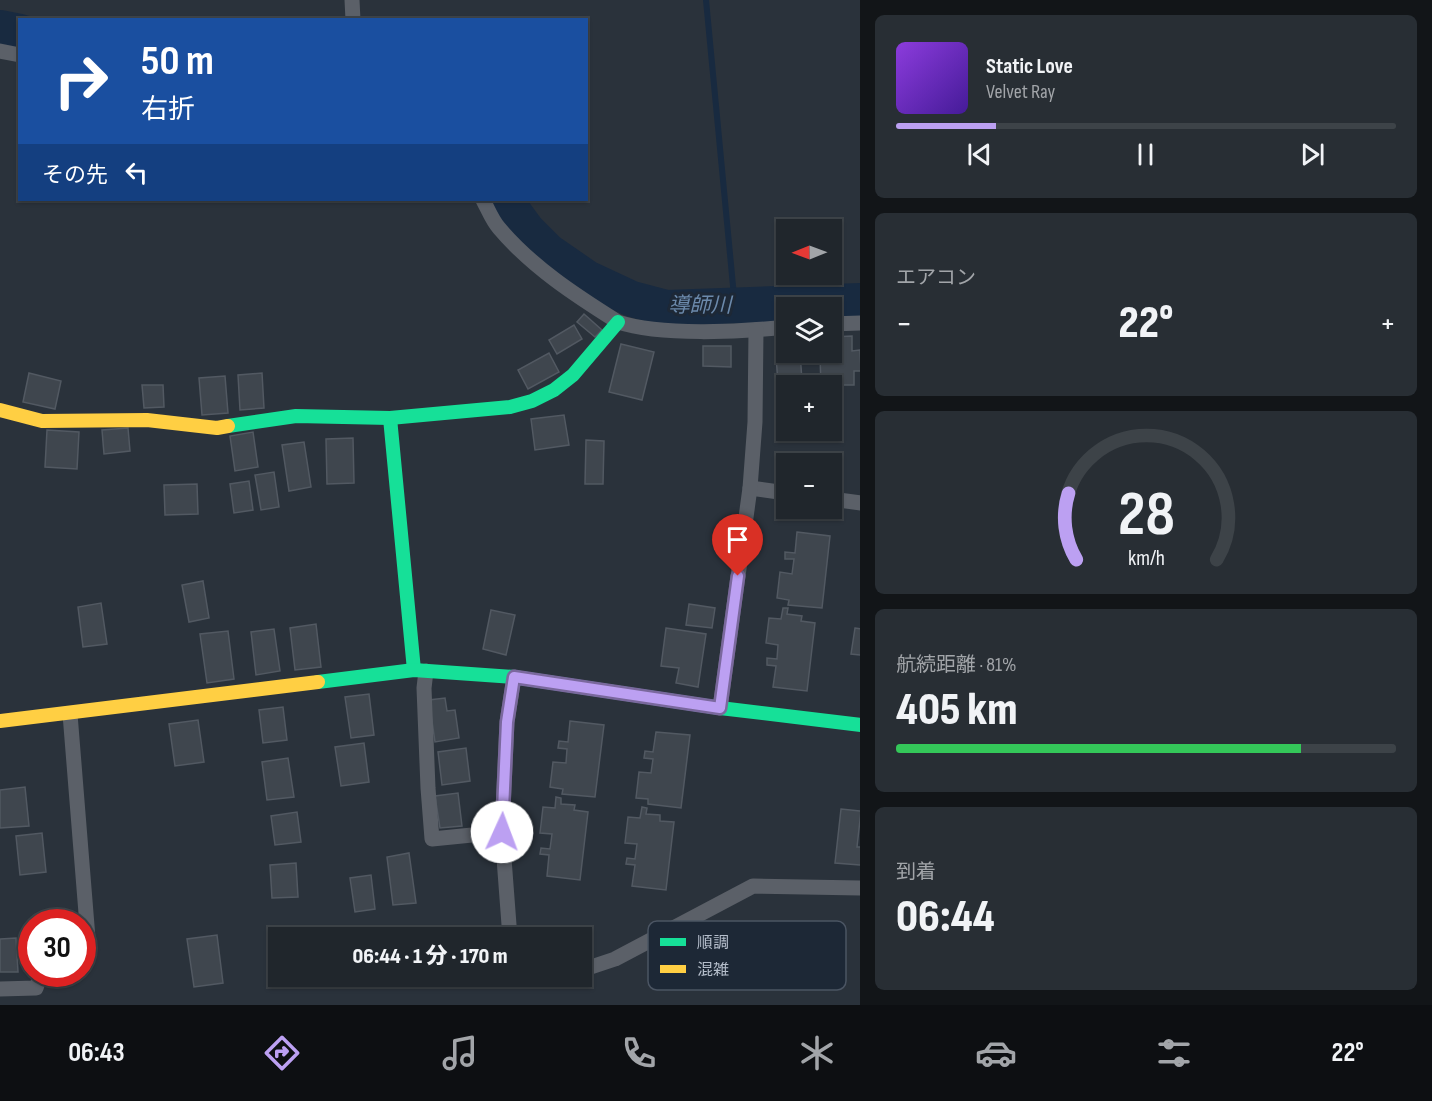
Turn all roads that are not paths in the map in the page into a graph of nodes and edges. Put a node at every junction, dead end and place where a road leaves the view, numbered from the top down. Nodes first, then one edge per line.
1 (352, 0) edge
2 (353, 18) edge
3 (0, 51) edge
4 (18, 55) edge
5 (484, 201) edge
6 (618, 322) junction
7 (860, 323) edge
8 (842, 324) edge
9 (776, 328) edge
10 (756, 330) junction
11 (0, 410) edge
12 (390, 418) junction
13 (750, 488) junction
14 (776, 492) edge
15 (842, 500) edge
16 (860, 502) edge
17 (420, 670) junction
18 (514, 677) junction
19 (720, 708) junction
20 (70, 714) junction
21 (0, 721) edge
22 (860, 725) edge
23 (502, 832) junction
24 (860, 888) edge
25 (86, 909) edge
26 (687, 921) edge
27 (509, 927) edge
28 (648, 942) edge
29 (592, 967) edge
30 (36, 987) edge
31 (0, 989) edge

1 - 2 street
3 - 4 street
5 - 6 street
6 - 10 street
6 - 12 street
7 - 8 street
9 - 10 street
10 - 13 street
11 - 12 street
12 - 17 street
13 - 14 street
13 - 19 street
15 - 16 street
17 - 18 street
17 - 20 street
17 - 23 street
18 - 19 street
18 - 23 street
19 - 22 street
20 - 21 street
20 - 25 street
23 - 27 street
24 - 26 street
28 - 29 street
30 - 31 street

